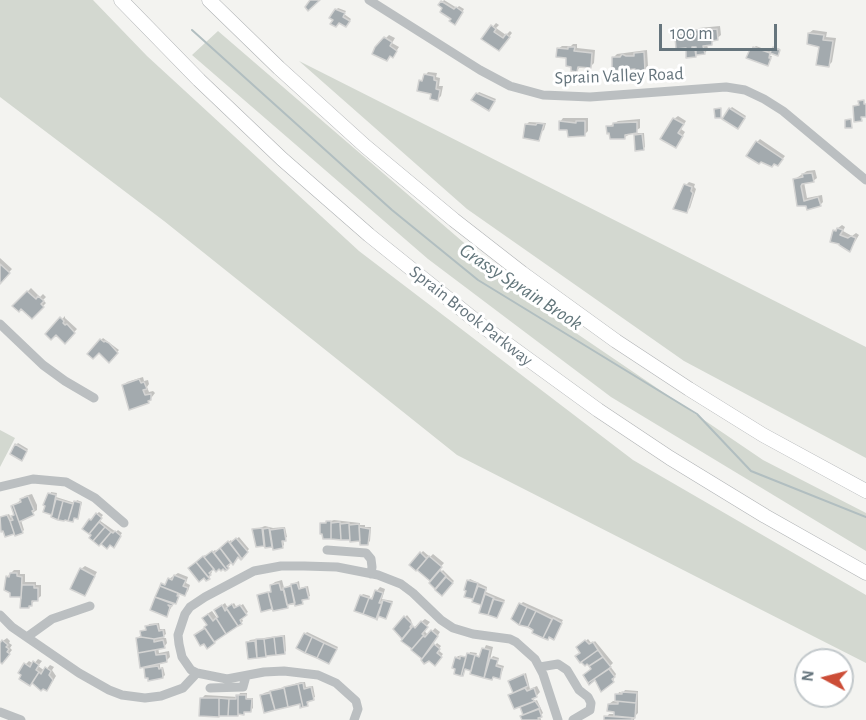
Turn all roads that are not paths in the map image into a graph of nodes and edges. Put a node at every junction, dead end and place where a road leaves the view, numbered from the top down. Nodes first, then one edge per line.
1 (122, 0) edge
2 (209, 0) edge
3 (369, 0) edge
4 (866, 180) edge
5 (0, 324) edge
6 (94, 398) dead end
7 (0, 488) edge
8 (866, 490) edge
9 (124, 523) dead end
10 (327, 550) dead end
11 (866, 573) edge
12 (371, 574) junction
13 (90, 606) dead end
14 (0, 615) edge
15 (27, 638) junction
16 (540, 667) junction
17 (197, 673) junction
18 (246, 676) junction
19 (210, 688) dead end
20 (0, 712) edge
21 (355, 718) edge
22 (21, 720) edge
23 (558, 720) edge
24 (573, 720) edge

1 - 11 highway, Sprain Brook Parkway
2 - 8 highway
3 - 4 street, Sprain Valley Road
5 - 6 street
7 - 9 street
10 - 12 street
12 - 16 street
12 - 17 street
13 - 15 street
14 - 15 street
15 - 17 street
16 - 23 street
16 - 24 street
17 - 18 street
18 - 19 street
18 - 21 street
20 - 22 street

